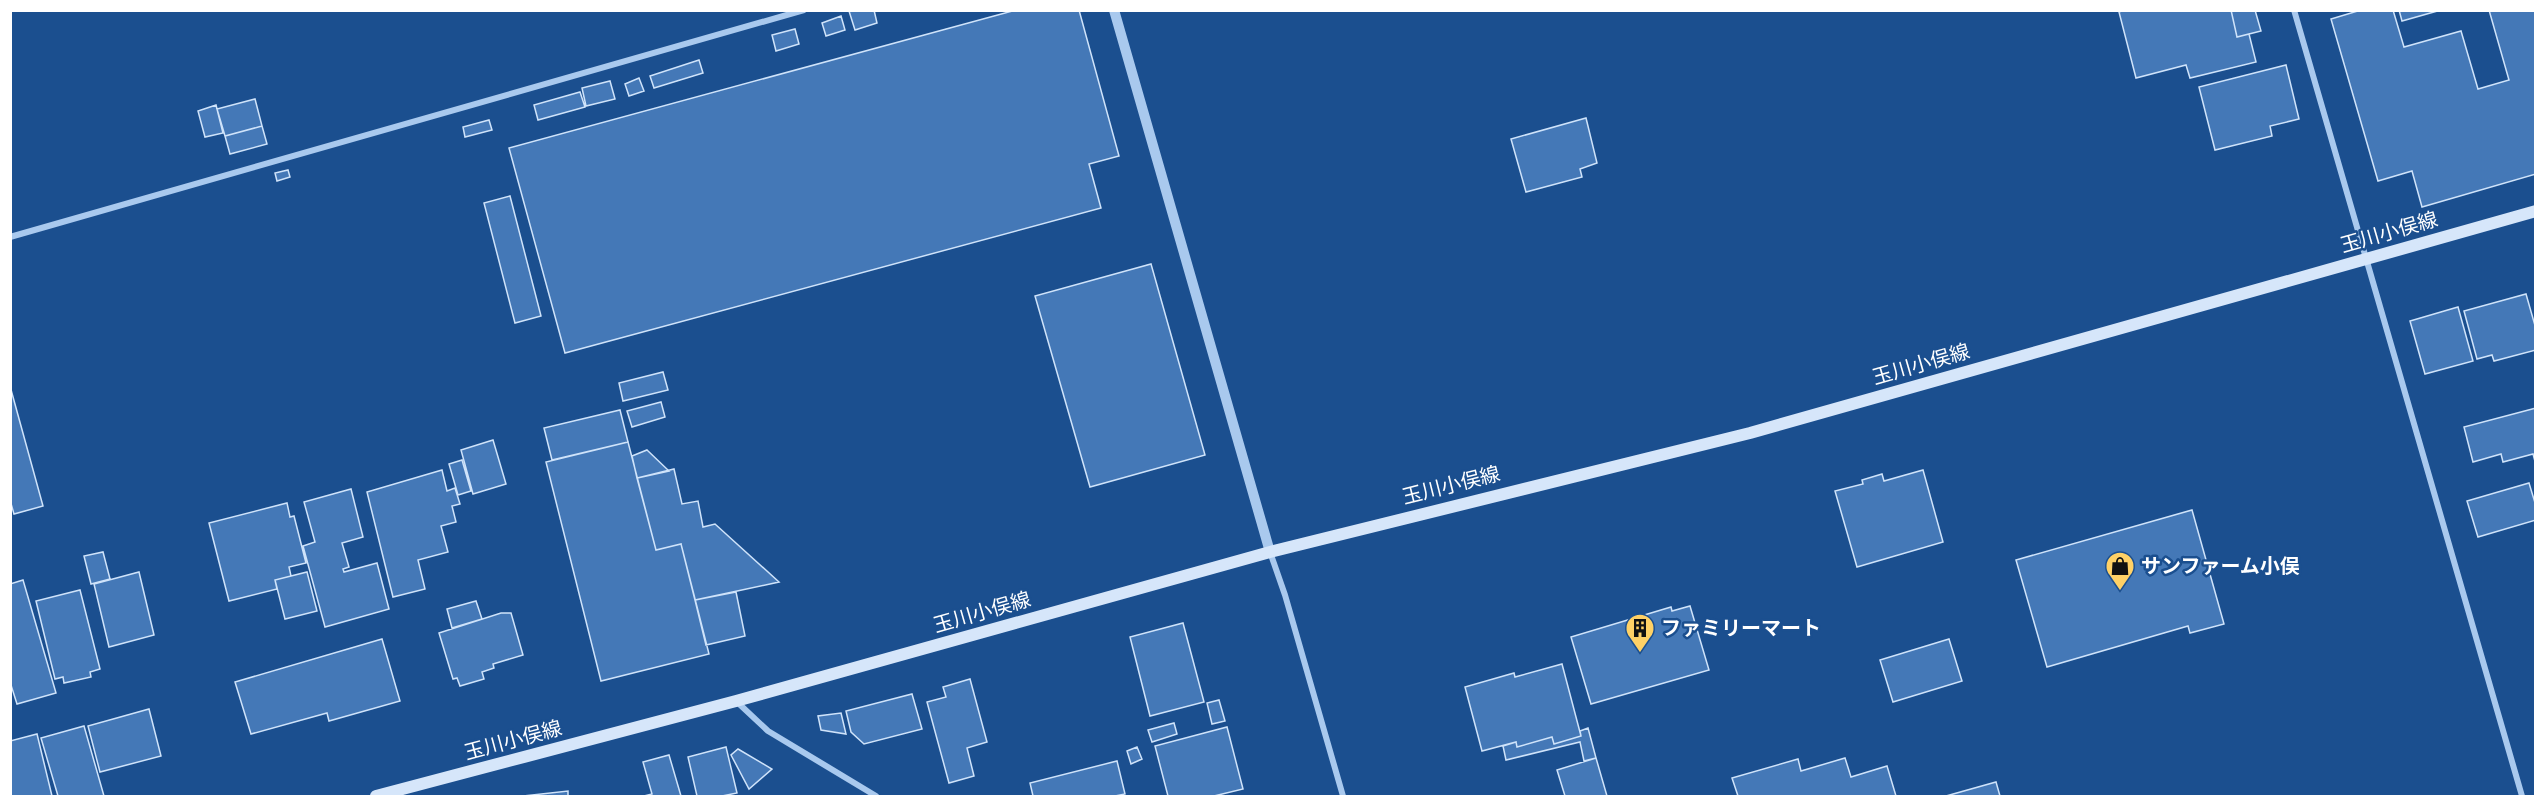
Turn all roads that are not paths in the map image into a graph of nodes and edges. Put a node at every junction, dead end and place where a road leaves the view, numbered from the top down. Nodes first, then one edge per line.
1 (804, 10) edge
2 (1114, 10) edge
3 (2294, 10) edge
4 (2535, 211) edge
5 (10, 237) edge
6 (2364, 259) junction
7 (1270, 552) junction
8 (736, 701) junction
9 (376, 796) edge
10 (876, 796) edge
11 (1343, 796) edge
12 (2522, 796) edge

1 - 5 street
2 - 7 street
3 - 6 street
4 - 6 main road, 玉川小俣線
6 - 7 main road, 玉川小俣線
6 - 12 street
7 - 8 main road, 玉川小俣線
7 - 11 street
8 - 9 main road, 玉川小俣線
8 - 10 street

